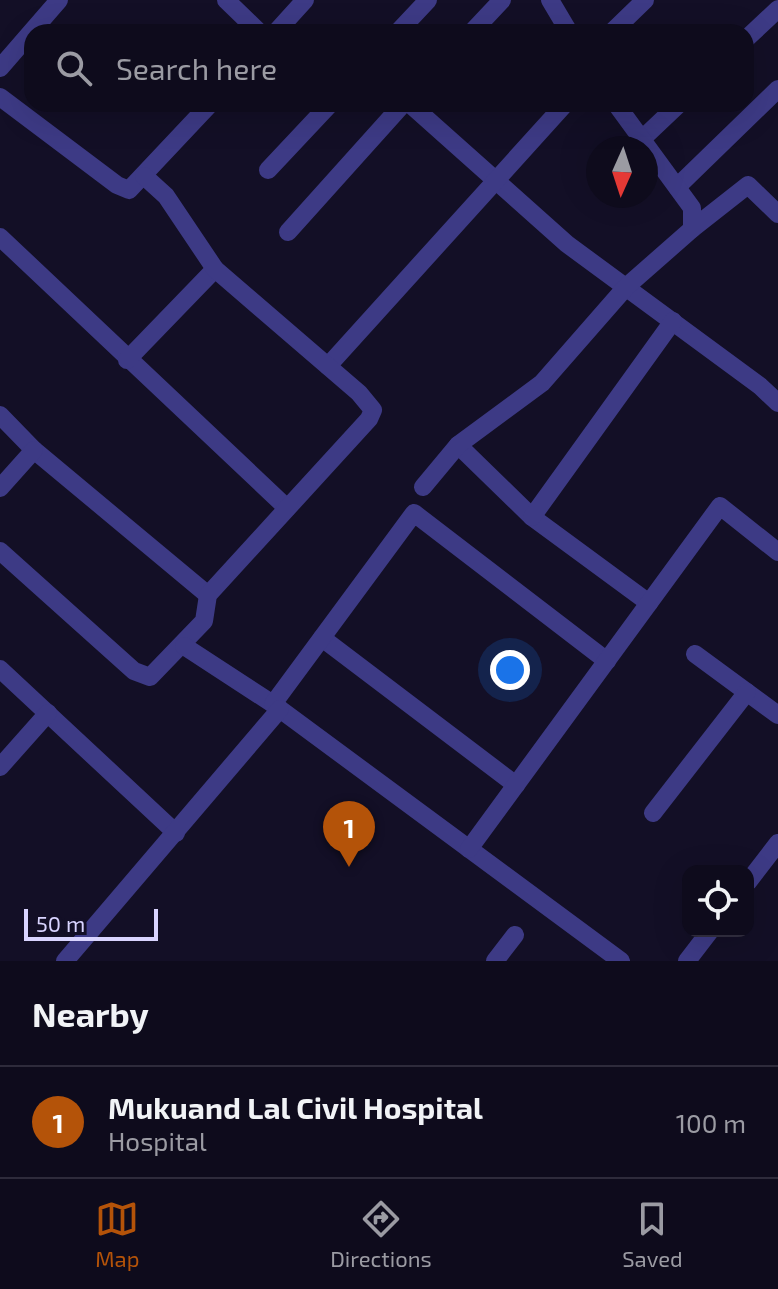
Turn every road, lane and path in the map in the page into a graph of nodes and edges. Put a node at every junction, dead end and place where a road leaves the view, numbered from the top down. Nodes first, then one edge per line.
1 (59, 0) edge
2 (226, 0) edge
3 (305, 0) edge
4 (428, 0) edge
5 (502, 0) edge
6 (550, 0) edge
7 (645, 0) edge
8 (778, 9) edge
9 (38, 24) edge
10 (251, 24) edge
11 (283, 24) edge
12 (406, 24) edge
13 (480, 24) edge
14 (564, 24) edge
15 (620, 24) edge
16 (754, 32) edge
17 (24, 40) edge
18 (0, 68) edge
19 (778, 89) edge
20 (0, 97) edge
21 (203, 112) edge
22 (322, 112) edge
23 (396, 112) edge
24 (419, 112) edge
25 (558, 112) edge
26 (622, 112) edge
27 (671, 112) edge
28 (638, 136) edge
29 (645, 136) edge
30 (658, 162) edge
31 (268, 170) dead end
32 (144, 176) junction
33 (496, 181) junction
34 (677, 187) junction
35 (778, 214) edge
36 (692, 229) junction
37 (288, 232) dead end
38 (0, 237) edge
39 (215, 269) junction
40 (626, 287) junction
41 (673, 321) junction
42 (127, 360) junction
43 (328, 366) junction
44 (778, 403) edge
45 (0, 415) edge
46 (458, 445) junction
47 (34, 450) junction
48 (423, 487) dead end
49 (0, 488) edge
50 (287, 508) junction
51 (532, 517) junction
52 (0, 551) edge
53 (778, 552) edge
54 (208, 595) junction
55 (649, 603) junction
56 (322, 638) junction
57 (184, 646) junction
58 (695, 654) dead end
59 (607, 661) junction
60 (0, 669) edge
61 (747, 692) junction
62 (276, 706) junction
63 (48, 713) junction
64 (778, 715) edge
65 (0, 767) edge
66 (516, 785) junction
67 (653, 813) dead end
68 (176, 833) junction
69 (778, 843) edge
70 (469, 849) junction
71 (754, 874) edge
72 (515, 935) dead end
73 (705, 937) edge
74 (65, 961) edge
75 (495, 961) edge
76 (621, 961) edge
77 (687, 961) edge

1 - 9 street
2 - 10 street
3 - 11 street
4 - 12 street
5 - 13 street
6 - 14 street
7 - 15 street
8 - 16 street
17 - 18 street
19 - 34 street
20 - 32 street
21 - 32 street
22 - 31 street
23 - 37 street
24 - 33 street
25 - 33 street
26 - 28 street
27 - 29 street
30 - 34 street
32 - 39 street
33 - 40 street
33 - 43 street
34 - 36 street
35 - 36 street
36 - 40 street
38 - 42 street
39 - 42 street
39 - 43 street
40 - 41 street
40 - 46 street
41 - 44 street
41 - 51 street
42 - 50 street
43 - 50 street
45 - 47 street
46 - 48 street
46 - 51 street
47 - 49 street
47 - 54 street
50 - 54 street
51 - 55 street
52 - 57 street
53 - 55 street
54 - 57 street
55 - 59 street
56 - 59 street
56 - 62 street
56 - 66 street
57 - 62 street
58 - 61 street
59 - 66 street
60 - 63 street
61 - 64 street
61 - 67 street
62 - 68 street
62 - 70 street
63 - 65 street
63 - 68 street
66 - 70 street
68 - 74 street
69 - 71 street
70 - 76 street
72 - 75 street
73 - 77 street

